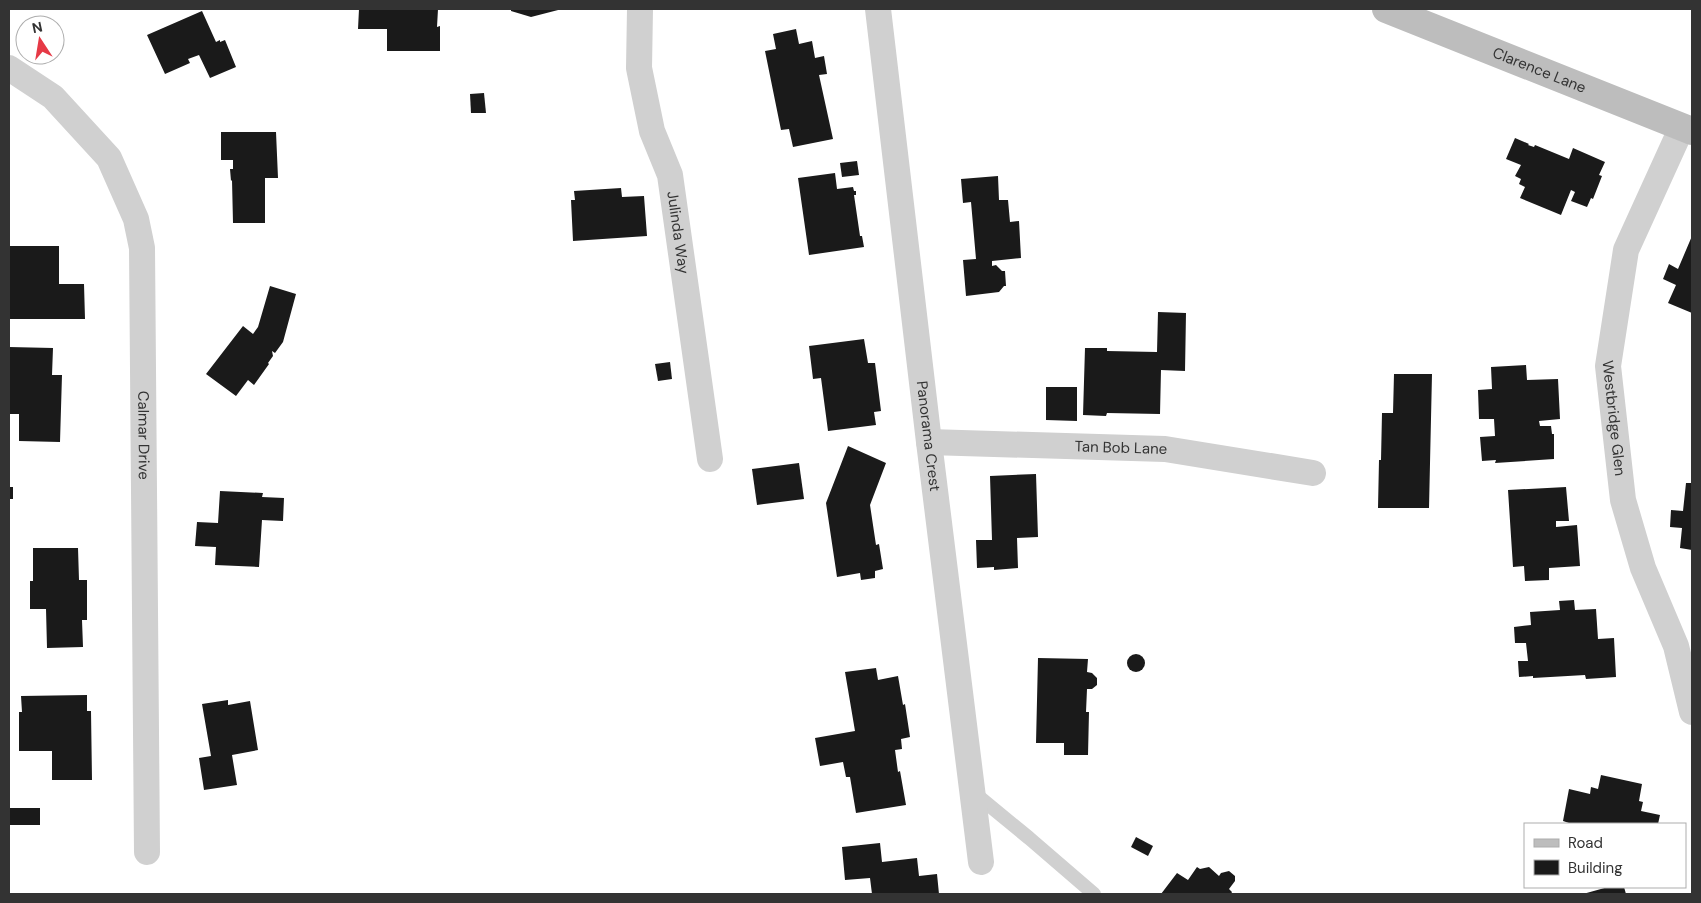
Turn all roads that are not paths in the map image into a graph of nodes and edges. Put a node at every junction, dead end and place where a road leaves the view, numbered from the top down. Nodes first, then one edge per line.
1 (640, 9) edge
2 (878, 9) edge
3 (1386, 9) edge
4 (9, 68) edge
5 (1687, 129) edge
6 (929, 442) junction
7 (710, 459) dead end
8 (1313, 473) dead end
9 (1684, 643) edge
10 (1692, 712) edge
11 (972, 792) junction
12 (147, 852) dead end
13 (981, 862) dead end
14 (1094, 894) edge

1 - 7 street, Julinda Way
2 - 6 street, Panorama Crest
3 - 5 street, Clarence Lane
4 - 12 street, Calmar Drive
5 - 9 street, Westbridge Glen
6 - 8 street, Tan Bob Lane
6 - 11 street, Panorama Crest
9 - 10 street, Westbridge Glen
11 - 13 street, Panorama Crest
11 - 14 lane

